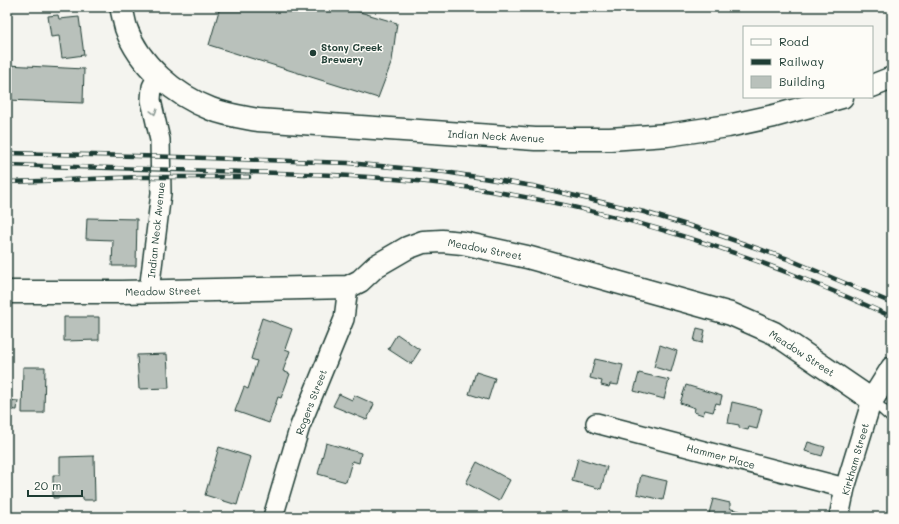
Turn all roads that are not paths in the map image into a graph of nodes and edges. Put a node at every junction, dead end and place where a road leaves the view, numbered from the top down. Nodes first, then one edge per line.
1 (121, 7) edge
2 (158, 75) junction
3 (892, 78) edge
4 (873, 86) edge
5 (838, 98) edge
6 (348, 287) junction
7 (149, 291) junction
8 (7, 292) edge
9 (892, 368) edge
10 (872, 400) junction
11 (892, 418) edge
12 (596, 423) dead end
13 (845, 488) junction
14 (273, 517) edge
15 (839, 517) edge

1 - 2 street, Indian Neck Avenue
2 - 5 street, Indian Neck Avenue
2 -> 7 street, Indian Neck Avenue
3 - 4 street
6 - 7 street, Meadow Street
6 - 10 street, Meadow Street
6 - 14 street, Rogers Street
7 - 8 street, Meadow Street
9 - 10 street
10 - 11 lane
10 - 13 street, Kirkham Street
12 - 13 street, Hammer Place
13 - 15 street, Kirkham Street

